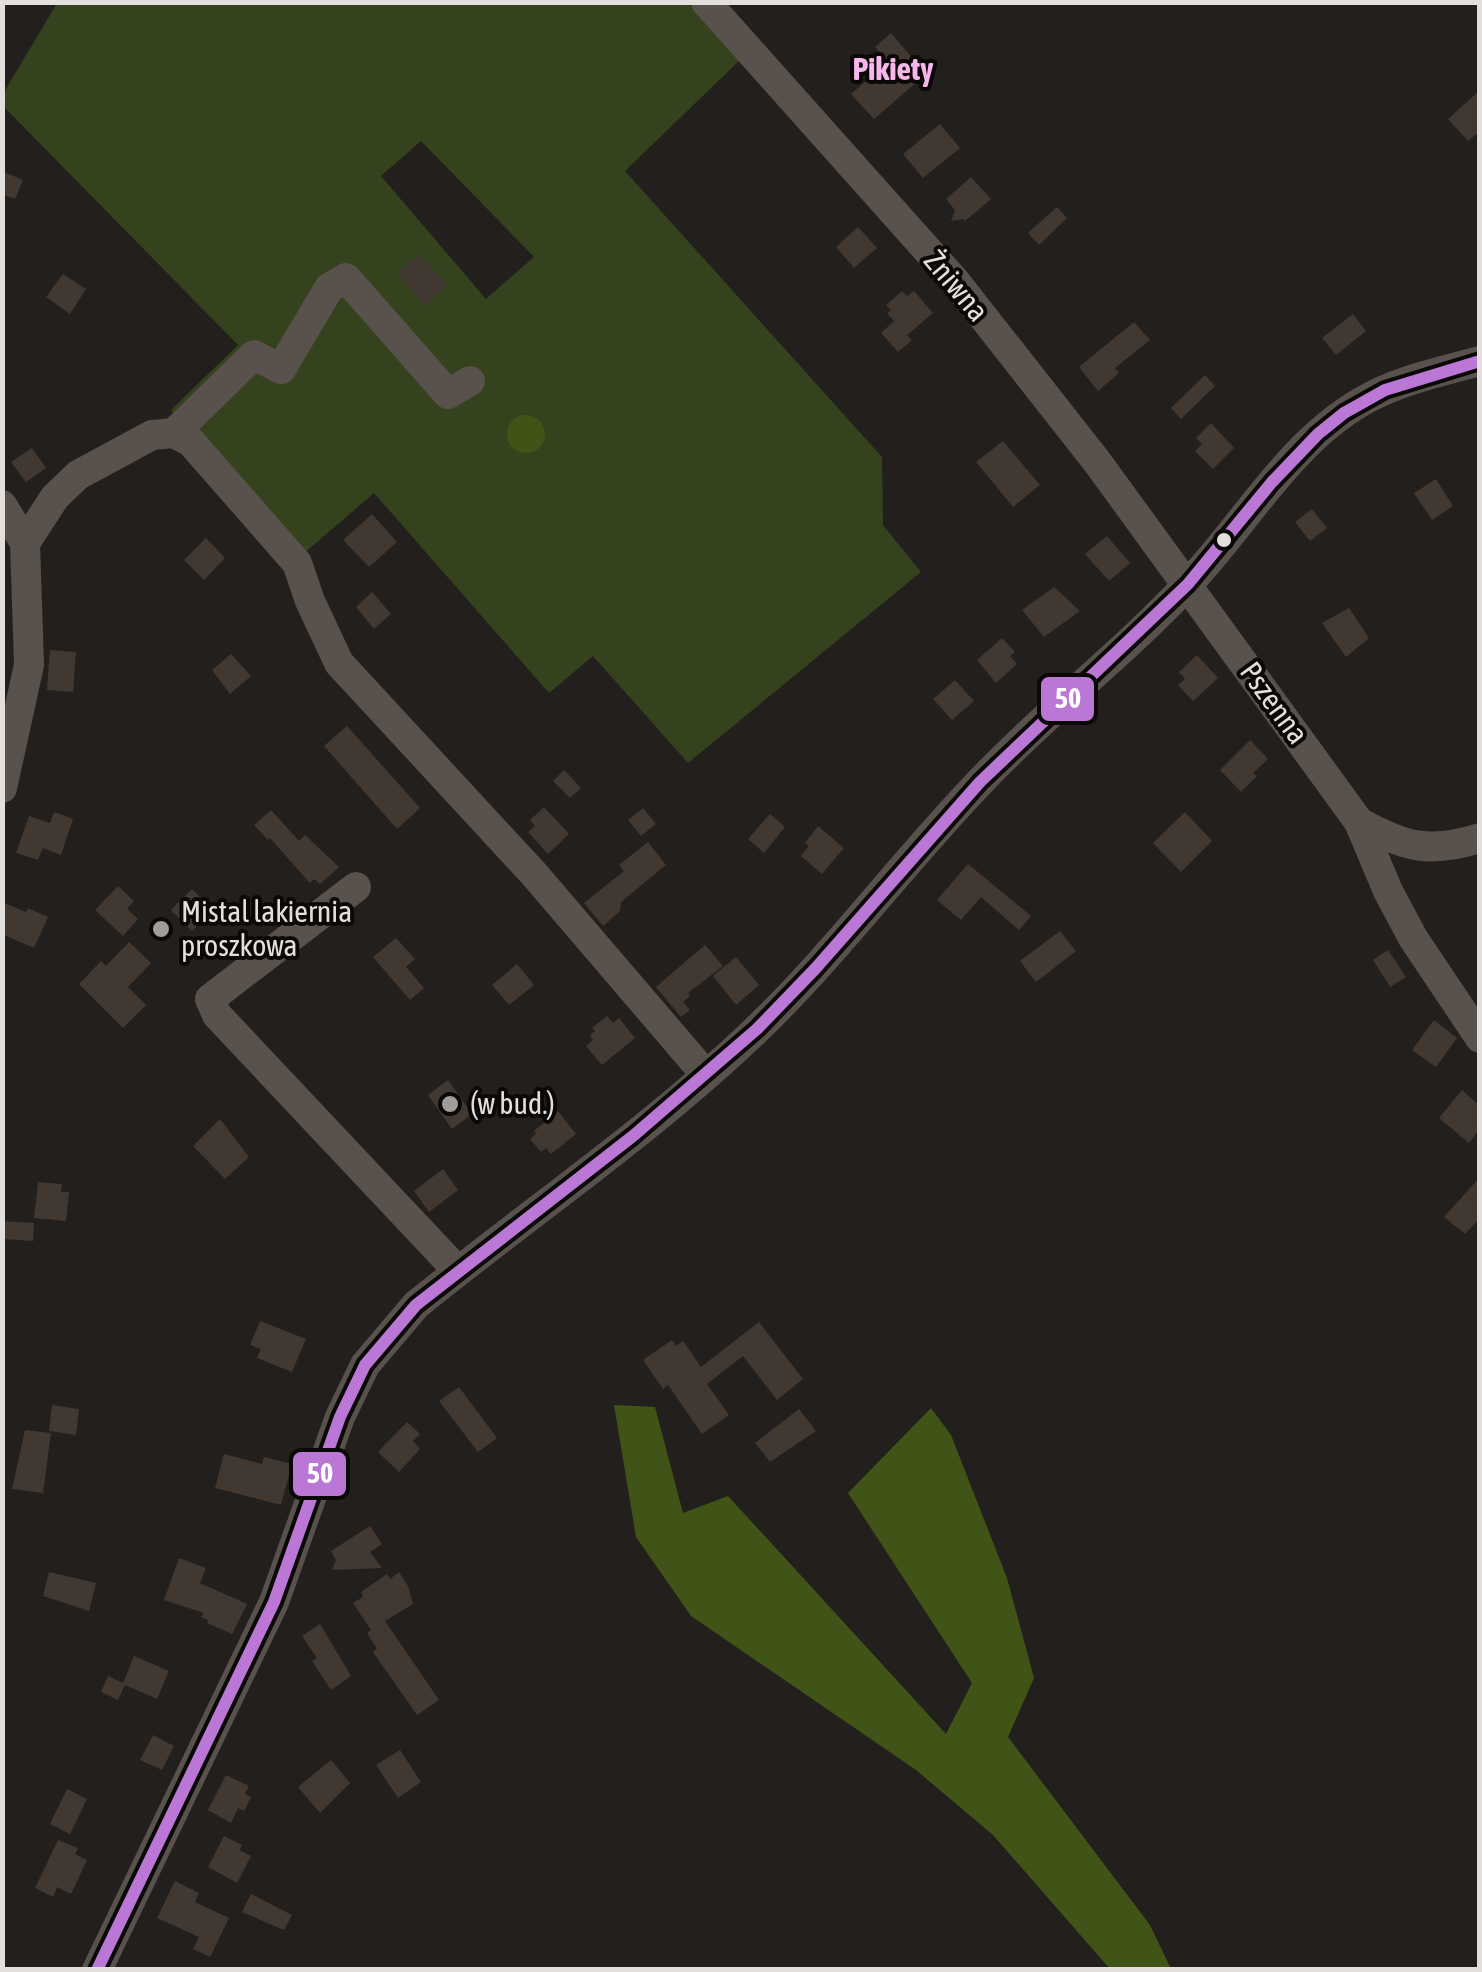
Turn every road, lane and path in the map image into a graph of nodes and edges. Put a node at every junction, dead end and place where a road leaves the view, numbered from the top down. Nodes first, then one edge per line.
1 (706, 2) edge
2 (1480, 361) edge
3 (470, 382) dead end
4 (174, 434) junction
5 (2, 505) edge
6 (25, 543) junction
7 (1188, 585) junction
8 (2, 788) edge
9 (1359, 822) junction
10 (1480, 838) edge
11 (356, 887) dead end
12 (1480, 1038) edge
13 (706, 1075) junction
14 (458, 1271) junction
15 (97, 1970) edge

1 - 7 street, Żniwna
2 - 7 street
3 - 4 street
4 - 6 street
4 - 13 street
5 - 6 street
6 - 8 street
7 - 9 street, Pszenna
7 - 13 street
9 - 10 street, Pszenna
9 - 12 street, Pszenna
11 - 14 street
13 - 14 street
14 - 15 street

